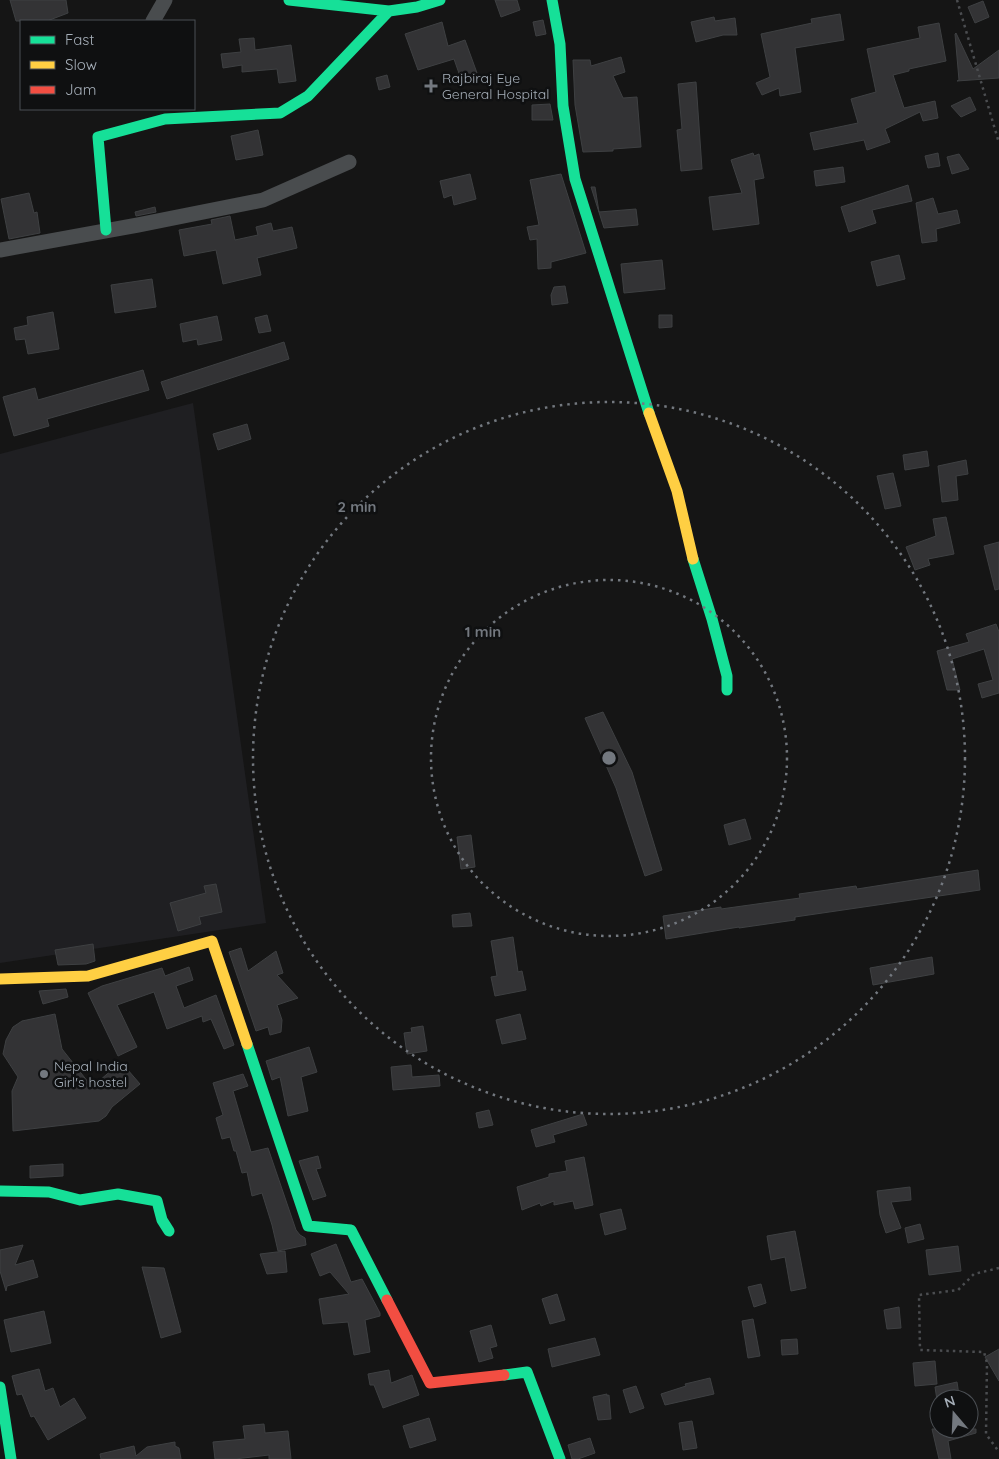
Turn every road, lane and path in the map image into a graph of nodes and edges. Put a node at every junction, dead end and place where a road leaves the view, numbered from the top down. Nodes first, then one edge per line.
1 (165, 0) edge
2 (289, 0) edge
3 (440, 0) edge
4 (552, 0) edge
5 (956, 0) edge
6 (389, 11) junction
7 (154, 20) edge
8 (164, 114) edge
9 (999, 143) edge
10 (349, 162) dead end
11 (106, 230) junction
12 (0, 250) edge
13 (727, 690) dead end
14 (0, 979) edge
15 (0, 1191) edge
16 (169, 1232) dead end
17 (999, 1268) edge
18 (0, 1387) edge
19 (999, 1452) edge
20 (11, 1459) edge
21 (560, 1459) edge

1 - 7 street
2 - 6 street
3 - 6 street
4 - 13 street
5 - 9 path
6 - 8 street
8 - 11 street
10 - 11 street
11 - 12 street
14 - 21 street
15 - 16 street
17 - 19 path
18 - 20 street

